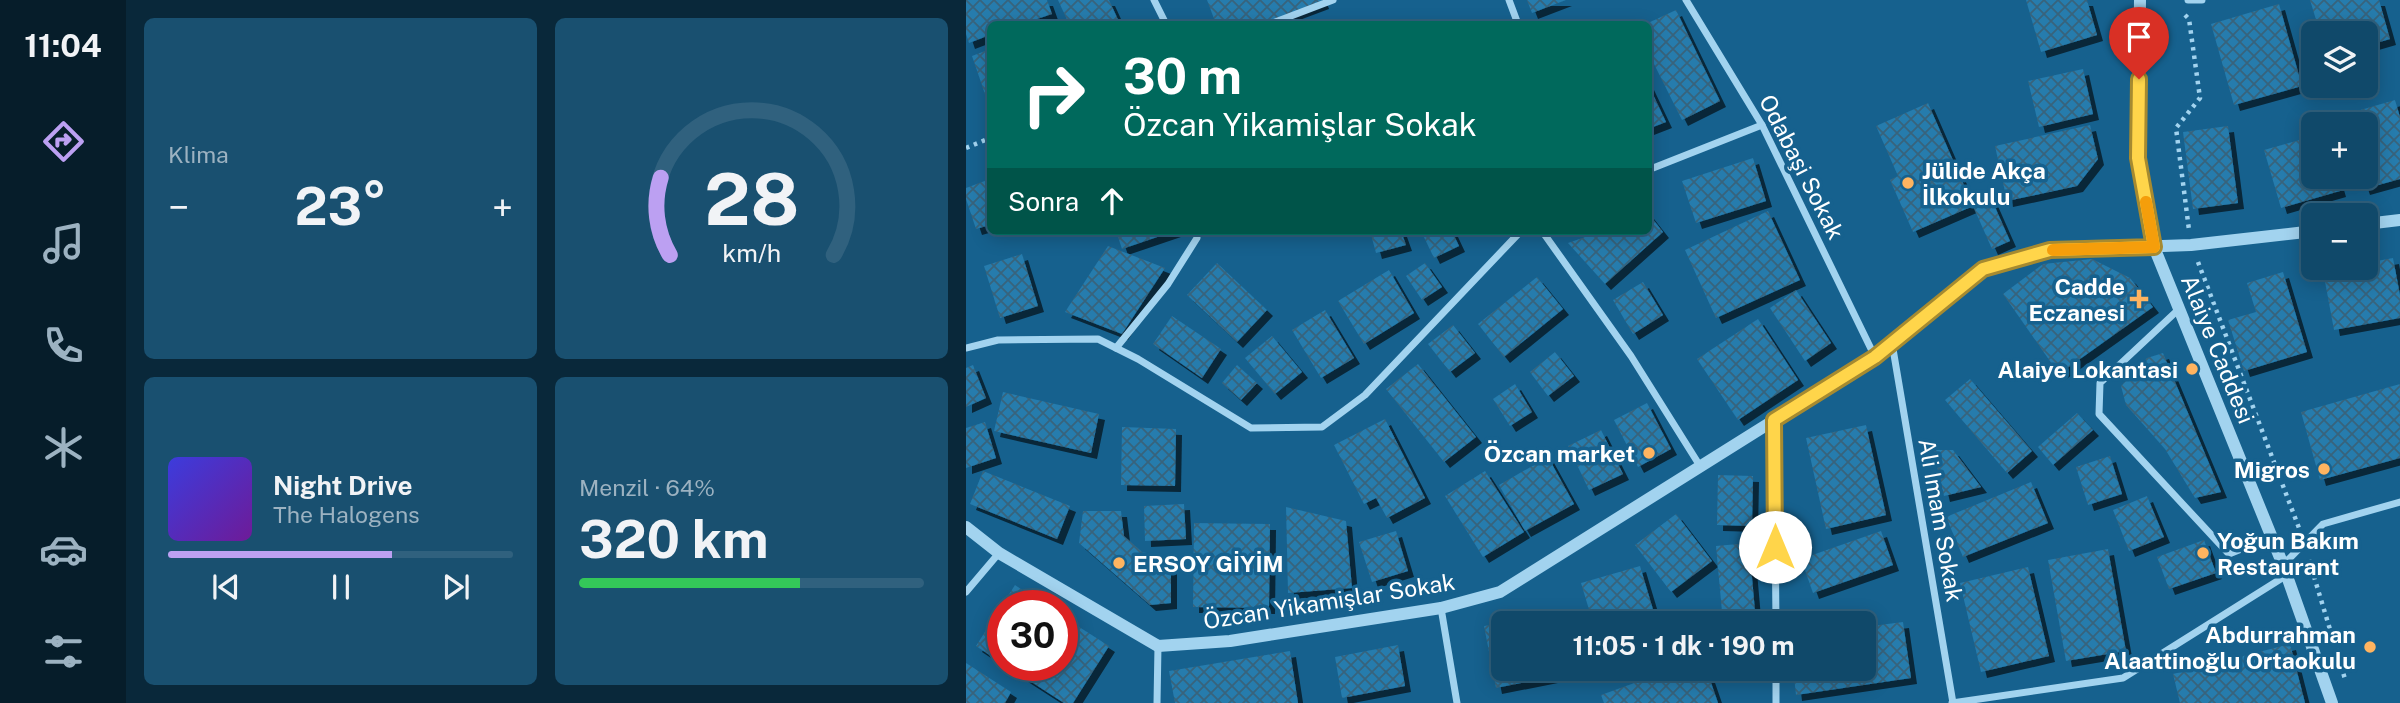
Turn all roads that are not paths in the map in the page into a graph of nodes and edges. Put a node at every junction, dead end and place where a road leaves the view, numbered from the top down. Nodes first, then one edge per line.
1 (1154, 0) edge
2 (1333, 0) edge
3 (1509, 0) edge
4 (1686, 0) edge
5 (2140, 0) edge
6 (2188, 0) edge
7 (2202, 0) edge
8 (1164, 21) edge
9 (1278, 21) edge
10 (1517, 21) edge
11 (1762, 125) junction
12 (1652, 168) edge
13 (2400, 220) edge
14 (2378, 223) edge
15 (2301, 232) edge
16 (1197, 235) edge
17 (1517, 235) edge
18 (1545, 235) edge
19 (2154, 247) junction
20 (2179, 309) junction
21 (1892, 343) junction
22 (966, 348) edge
23 (1116, 348) junction
24 (1875, 357) junction
25 (1774, 420) junction
26 (1700, 466) junction
27 (2400, 502) edge
28 (966, 527) edge
29 (2272, 537) junction
30 (999, 553) junction
31 (2285, 570) junction
32 (966, 592) edge
33 (1440, 608) junction
34 (1776, 611) edge
35 (1158, 646) junction
36 (1776, 681) edge
37 (1157, 703) edge
38 (1457, 703) edge
39 (1776, 703) edge
40 (1952, 703) edge
41 (2332, 703) edge

1 - 8 street
2 - 9 street
3 - 10 street
4 - 11 street, Odabaşi Sokak
5 - 19 street, Alaiye Caddesi
6 - 7 street
11 - 12 street
11 - 24 street, Odabaşi Sokak
13 - 14 street
15 - 19 street, Özcan Yikamişlar Sokak
16 - 23 street
17 - 23 street
18 - 26 street
19 - 20 street, Alaiye Caddesi
19 - 21 street, Özcan Yikamişlar Sokak
20 - 29 street, Alaiye Caddesi
20 - 29 street
21 - 24 street, Özcan Yikamişlar Sokak
21 - 40 street, Ali Imam Sokak
22 - 23 street
24 - 25 street, Özcan Yikamişlar Sokak
25 - 26 street, Özcan Yikamişlar Sokak
25 - 34 street
26 - 33 street, Özcan Yikamişlar Sokak
27 - 31 street
28 - 30 street
29 - 31 street, Alaiye Caddesi
30 - 32 street
30 - 35 street
31 - 40 street
31 - 41 street, Alaiye Caddesi
33 - 35 street, Özcan Yikamişlar Sokak
33 - 38 street
35 - 37 street
36 - 39 street

